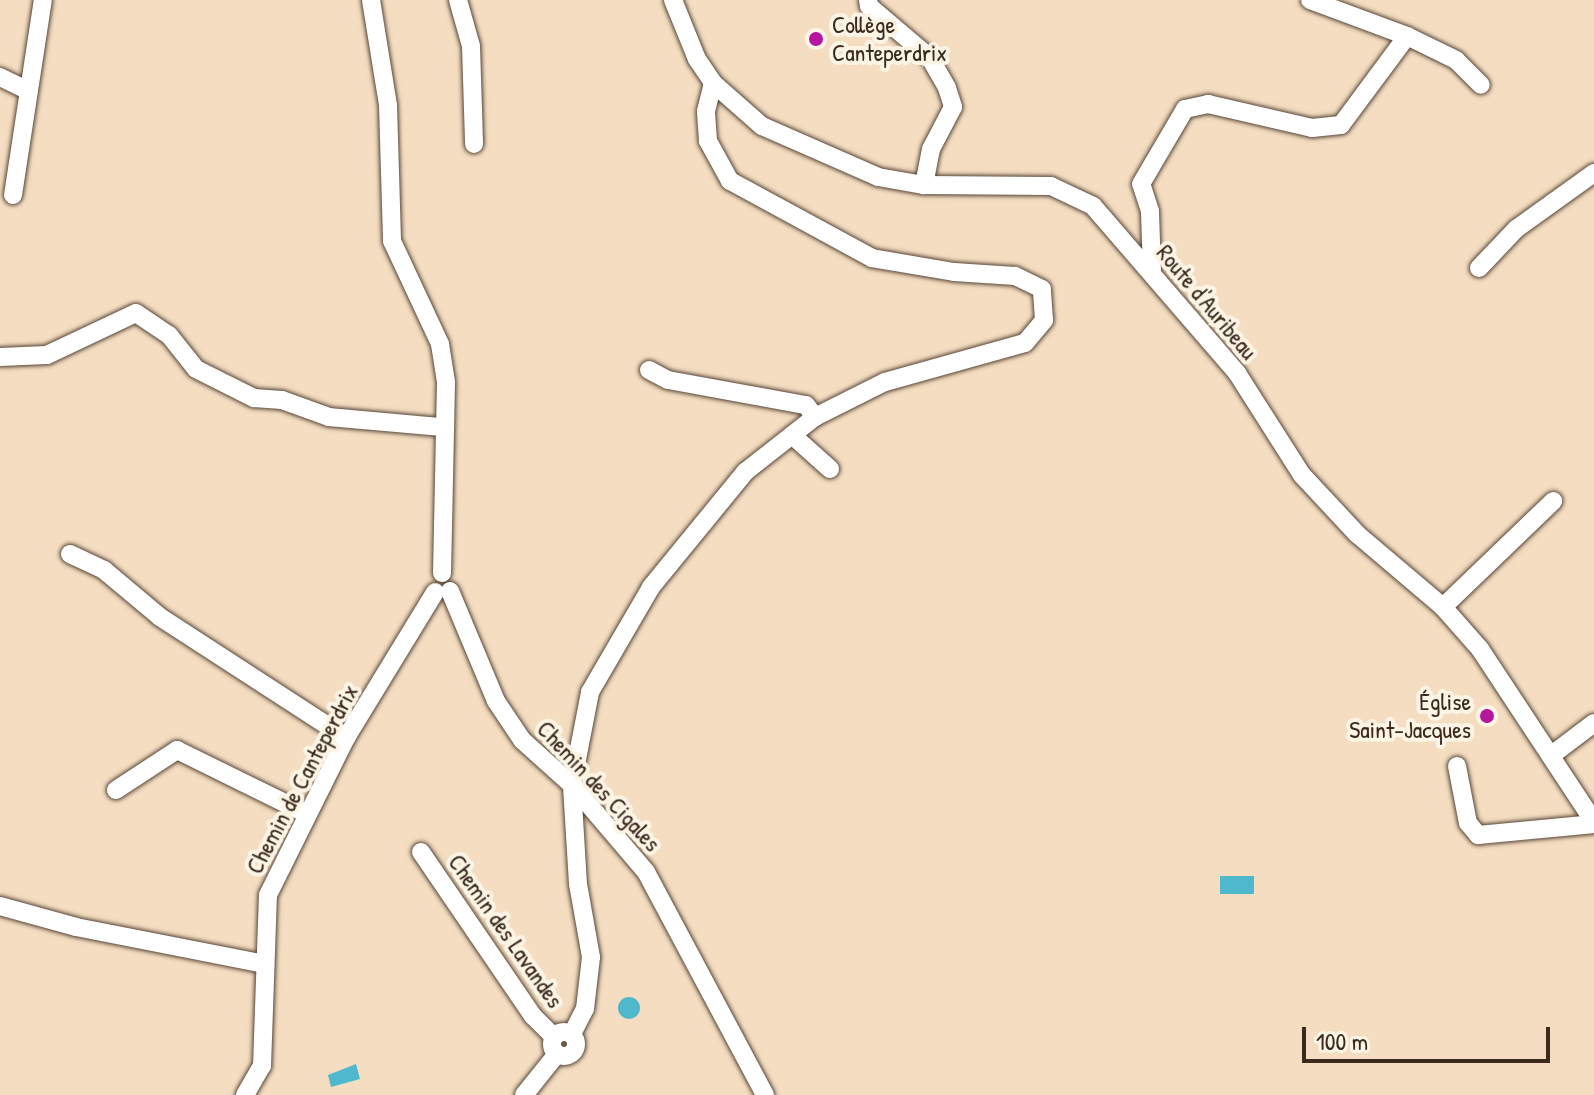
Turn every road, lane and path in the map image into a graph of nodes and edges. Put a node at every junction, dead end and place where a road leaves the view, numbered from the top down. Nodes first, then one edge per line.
1 (43, 0) edge
2 (371, 0) edge
3 (458, 0) edge
4 (673, 0) edge
5 (868, 0) edge
6 (1310, 0) edge
7 (1407, 36) junction
8 (0, 77) edge
9 (713, 83) junction
10 (1481, 85) dead end
11 (29, 91) junction
12 (474, 144) dead end
13 (1594, 173) edge
14 (924, 185) junction
15 (13, 195) dead end
16 (1479, 268) dead end
17 (1152, 272) junction
18 (0, 357) edge
19 (649, 370) dead end
20 (815, 417) junction
21 (442, 427) junction
22 (792, 435) junction
23 (830, 469) dead end
24 (1553, 501) dead end
25 (70, 554) dead end
26 (442, 585) junction
27 (1443, 607) junction
28 (1594, 723) edge
29 (346, 738) junction
30 (1553, 754) junction
31 (1457, 766) dead end
32 (572, 785) junction
33 (116, 790) dead end
34 (305, 813) junction
35 (1594, 823) edge
36 (421, 852) dead end
37 (0, 906) edge
38 (265, 964) junction
39 (561, 1042) junction
40 (245, 1095) edge
41 (524, 1095) edge
42 (765, 1095) edge

1 - 11 street
2 - 21 street
3 - 12 street
4 - 9 street, Route d'Auribeau
5 - 14 street
6 - 7 street
7 - 10 street
7 - 17 street
8 - 11 street
9 - 14 street, Route d'Auribeau
9 - 20 street
11 - 15 street
13 - 16 street
14 - 17 street, Route d'Auribeau
17 - 27 street, Route d'Auribeau
18 - 21 street
19 - 20 street
20 - 22 street
21 - 26 street
22 - 23 street
22 - 32 street
24 - 27 street
25 - 29 street
26 - 29 street, Chemin de Canteperdrix
26 - 32 street, Chemin des Cigales
27 - 30 street, Route d'Auribeau
28 - 30 street
29 - 34 street, Chemin de Canteperdrix
30 - 35 street, Route d'Auribeau
31 - 35 street
32 - 39 street
32 - 42 street, Chemin des Cigales
33 - 34 street
34 - 38 street, Chemin de Canteperdrix
36 - 39 street, Chemin des Lavandes
37 - 38 street
38 - 40 street, Chemin de Canteperdrix
39 - 41 street

